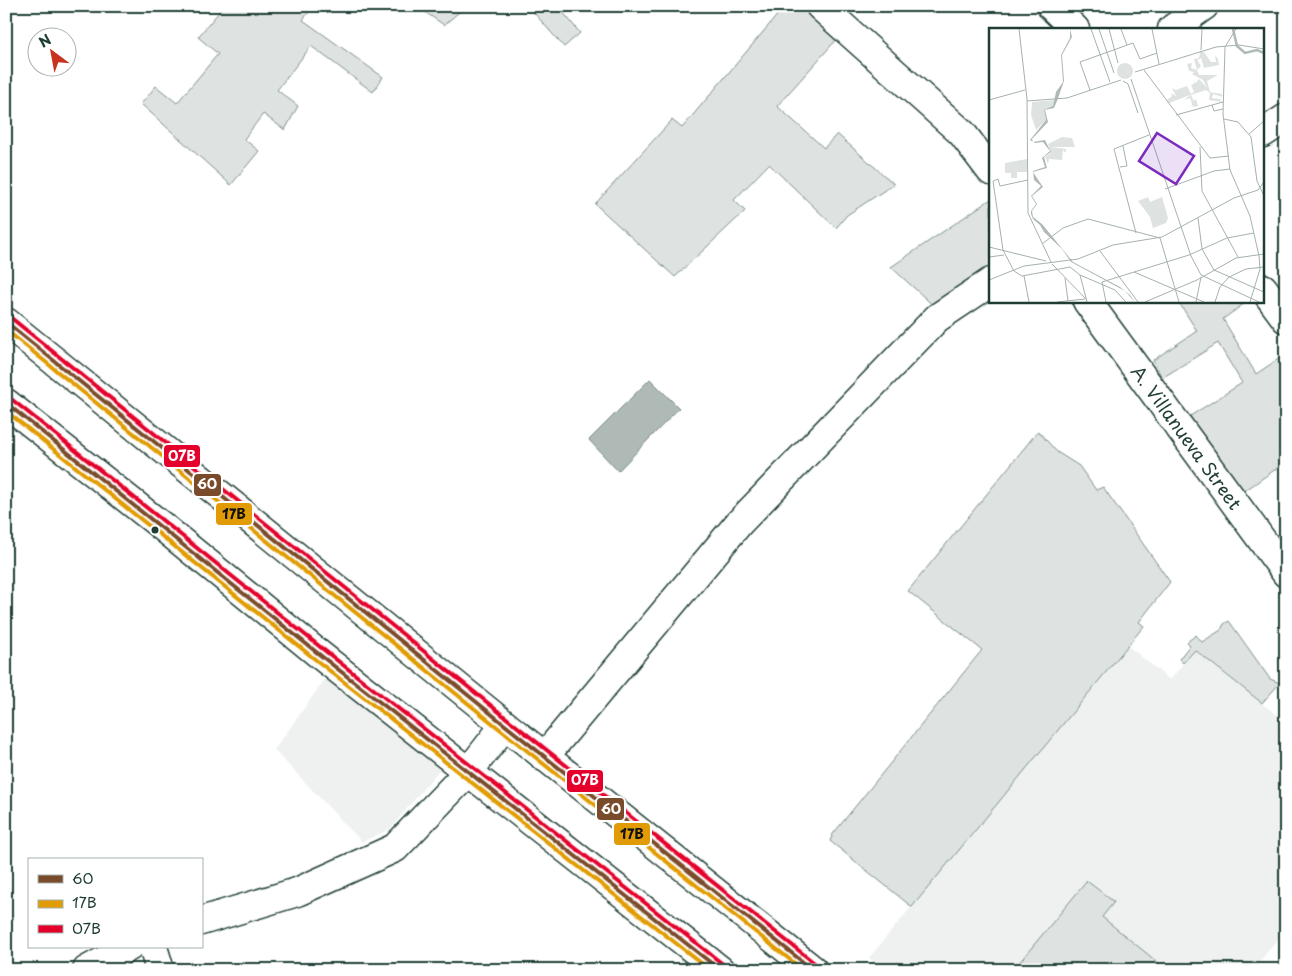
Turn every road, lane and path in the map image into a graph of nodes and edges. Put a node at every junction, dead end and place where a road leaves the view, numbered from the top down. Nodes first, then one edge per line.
1 (820, 6) edge
2 (1051, 6) edge
3 (1204, 6) edge
4 (1074, 28) edge
5 (1173, 28) edge
6 (1286, 118) edge
7 (1264, 132) edge
8 (989, 168) edge
9 (989, 283) edge
10 (1273, 290) edge
11 (1088, 302) edge
12 (1286, 319) edge
13 (6, 322) edge
14 (6, 403) edge
15 (1286, 573) edge
16 (505, 725) junction
17 (544, 757) junction
18 (469, 771) junction
19 (202, 921) edge
20 (127, 948) edge
21 (153, 948) edge
22 (87, 970) edge
23 (160, 970) edge
24 (720, 970) edge
25 (813, 970) edge

1 - 8 main road
2 - 4 main road
3 - 5 main road
6 - 7 main road
9 - 17 main road
10 - 12 main road
11 - 15 main road, A. Villanueva Street
13 - 16 main road
14 - 18 main road
16 - 17 main road
16 - 18 main road
17 - 25 main road
18 - 19 main road
18 - 24 main road
20 - 22 main road
21 - 23 main road

